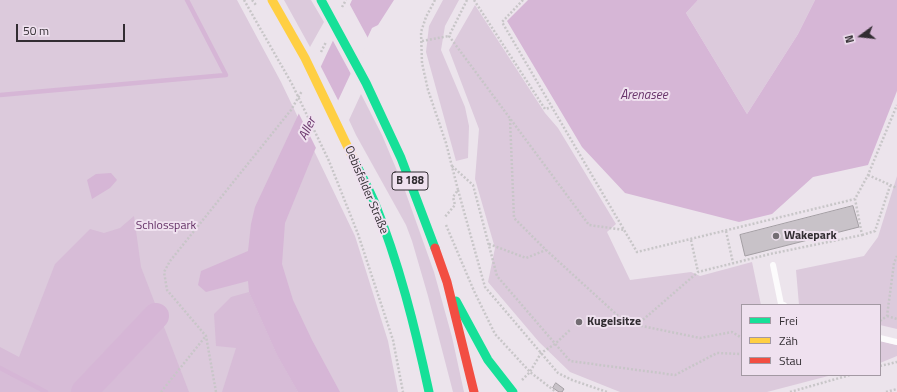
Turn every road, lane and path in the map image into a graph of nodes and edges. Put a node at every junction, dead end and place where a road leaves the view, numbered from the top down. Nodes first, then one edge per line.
1 (244, 0) edge
2 (272, 0) edge
3 (321, 0) edge
4 (435, 0) edge
5 (467, 0) edge
6 (474, 0) edge
7 (523, 0) edge
8 (448, 36) junction
9 (422, 41) junction
10 (897, 105) edge
11 (552, 106) junction
12 (291, 110) dead end
13 (510, 119) junction
14 (452, 166) junction
15 (868, 175) junction
16 (890, 186) junction
17 (897, 188) edge
18 (458, 190) junction
19 (855, 199) junction
20 (441, 211) dead end
21 (444, 218) junction
22 (624, 230) junction
23 (726, 231) junction
24 (862, 235) junction
25 (691, 240) junction
26 (489, 243) junction
27 (546, 250) junction
28 (897, 256) edge
29 (733, 263) junction
30 (773, 265) dead end
31 (698, 272) junction
32 (447, 282) junction
33 (781, 304) edge
34 (887, 316) junction
35 (897, 319) edge
36 (881, 320) edge
37 (637, 325) junction
38 (571, 329) dead end
39 (206, 336) junction
40 (741, 337) edge
41 (881, 338) edge
42 (897, 342) edge
43 (555, 344) junction
44 (541, 353) junction
45 (741, 354) edge
46 (897, 362) edge
47 (881, 366) edge
48 (530, 372) junction
49 (846, 376) edge
50 (897, 389) edge
51 (161, 392) edge
52 (216, 392) edge
53 (403, 392) edge
54 (430, 392) edge
55 (474, 392) edge
56 (513, 392) edge
57 (556, 392) edge
58 (607, 392) edge
59 (790, 392) edge
60 (886, 392) edge

1 - 53 path
2 - 54 main road, Oebisfelder Straße
3 - 32 main road, B 188
4 - 9 path
5 - 8 path
6 - 11 path
7 - 11 path
8 - 9 path
8 - 13 path
9 - 14 path
10 - 15 path
11 - 22 path
12 - 39 path
13 - 22 path
13 - 27 path
14 - 18 path
14 - 26 path
15 - 16 path
15 - 19 path
16 - 17 path
16 - 24 path
18 - 21 path
18 - 44 path
19 - 23 path
19 - 24 path
20 - 21 path
21 - 48 path
22 - 25 path
23 - 25 path
23 - 29 path
24 - 29 path
25 - 31 path
26 - 27 path
26 - 43 path
27 - 37 path
28 - 34 path
29 - 31 path
30 - 33 lane
31 - 37 path
32 - 55 main road, B 188
32 - 56 main road
34 - 35 path
34 - 36 path
37 - 40 path
38 - 43 path
39 - 51 path
39 - 52 path
41 - 42 lane
43 - 44 path
43 - 45 path
44 - 48 path
44 - 58 path
46 - 47 path
48 - 57 path
49 - 59 path
50 - 60 path

